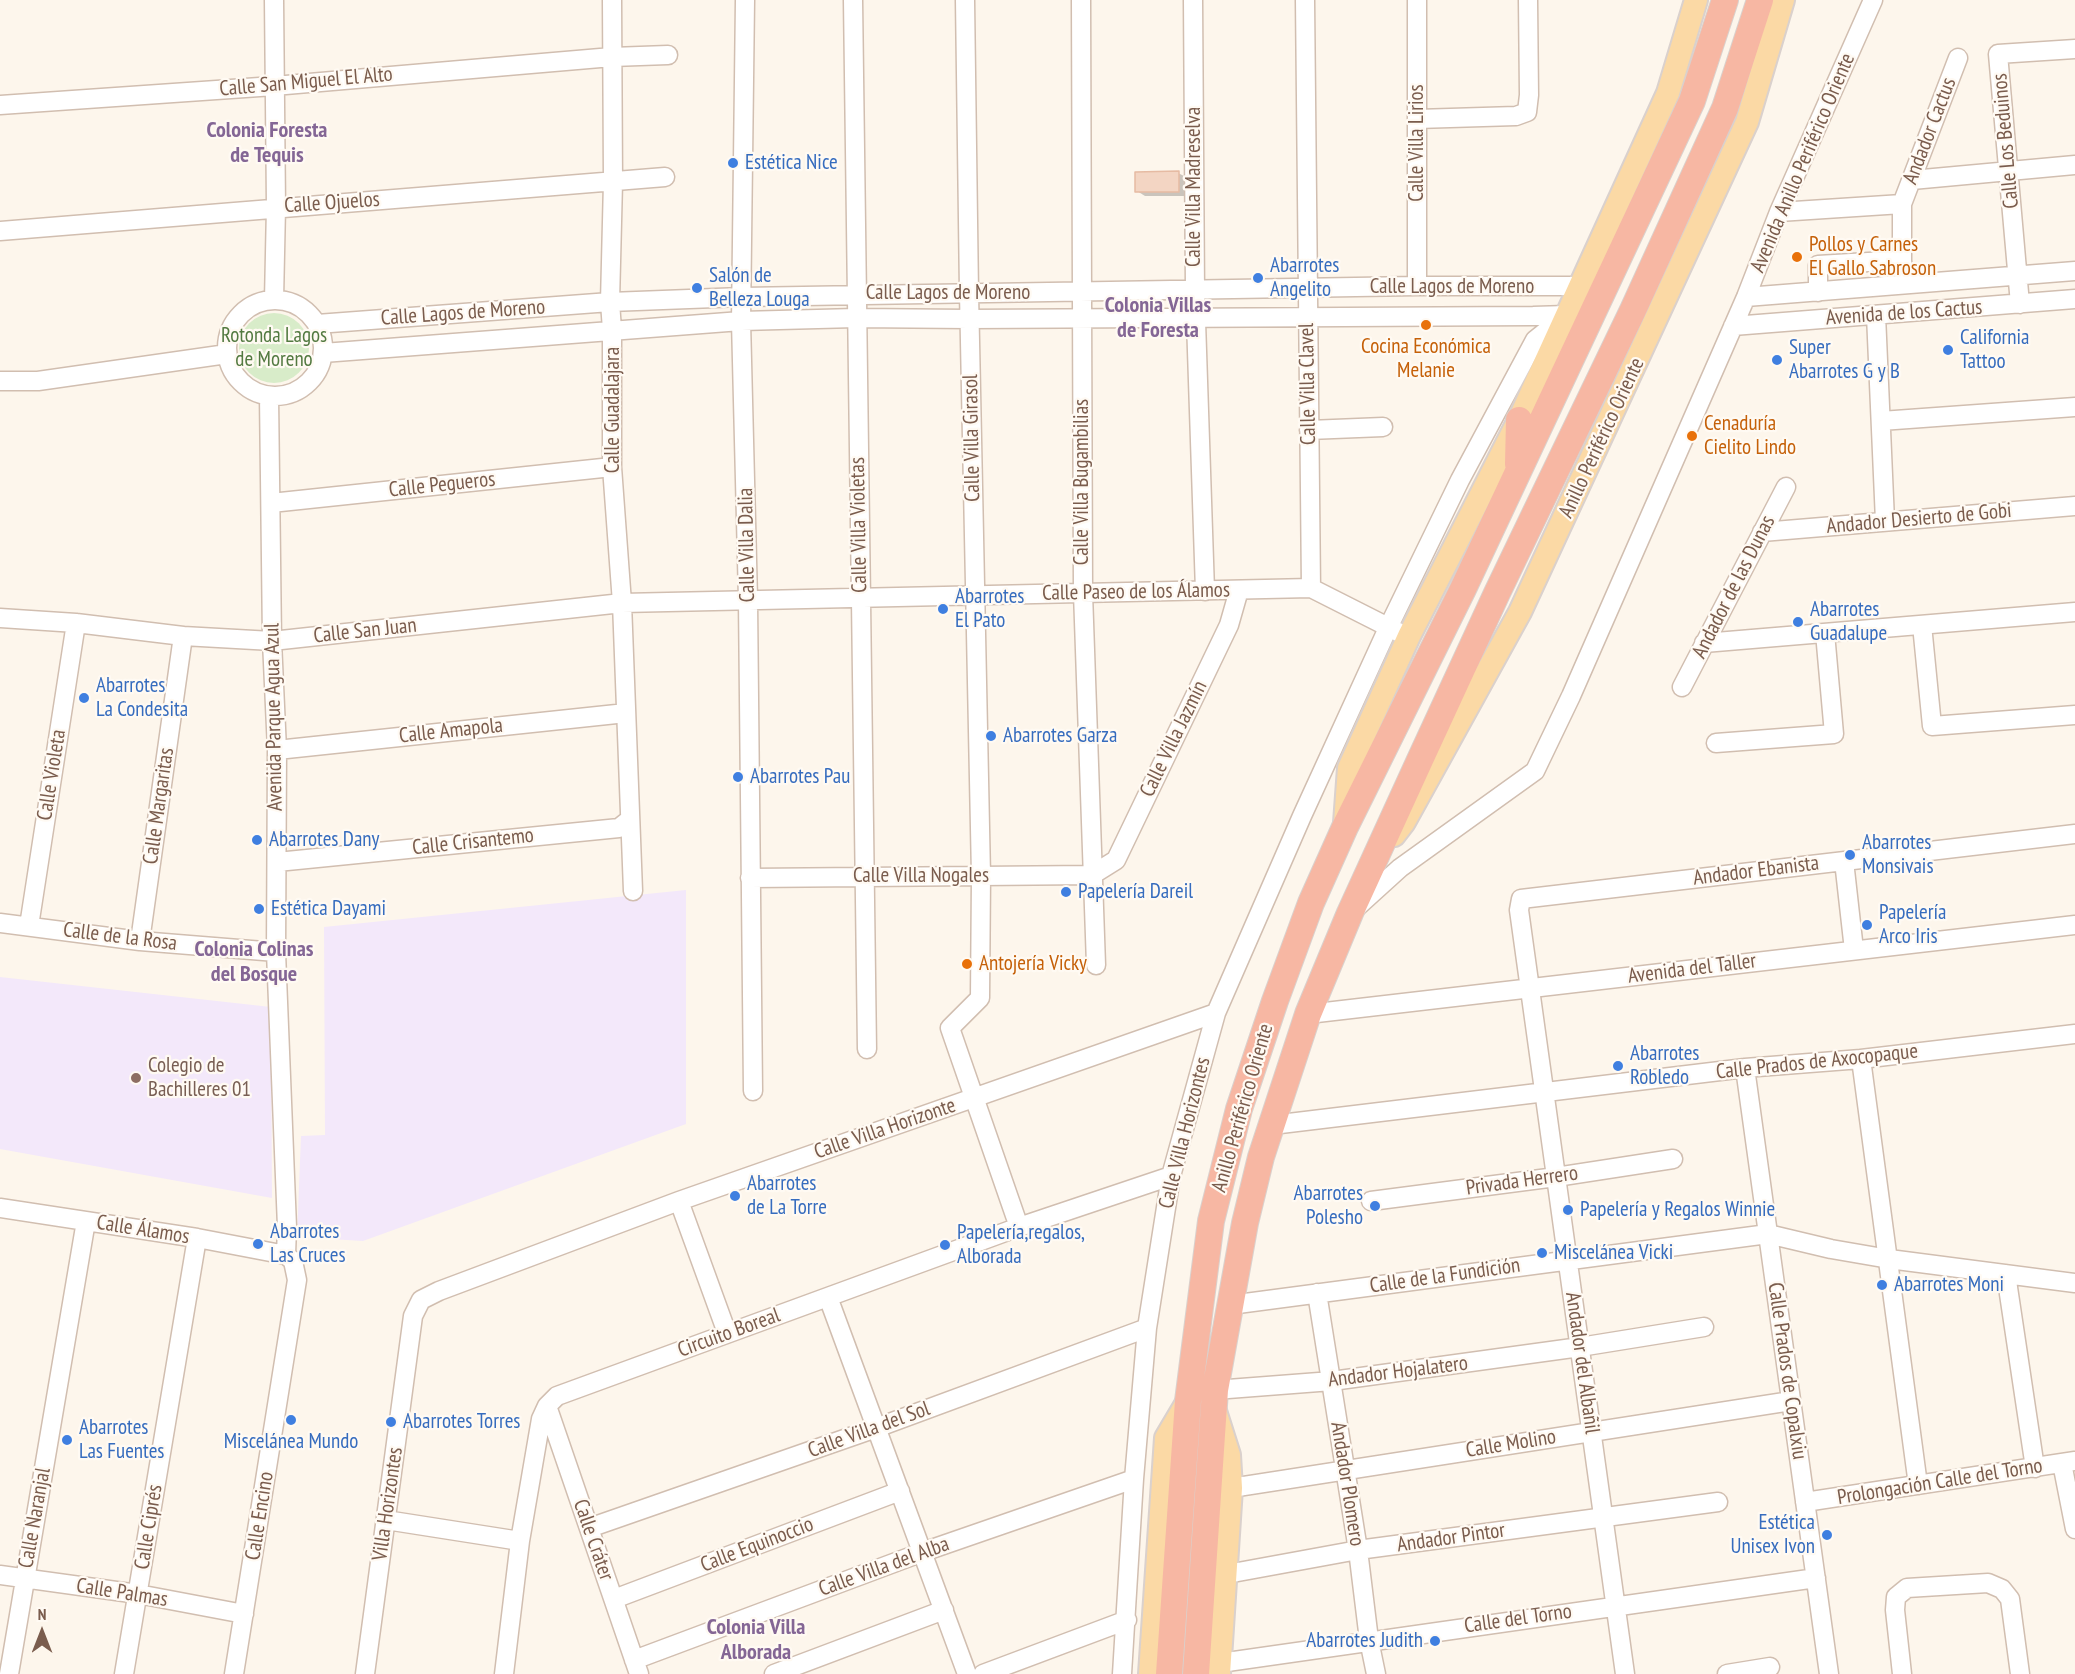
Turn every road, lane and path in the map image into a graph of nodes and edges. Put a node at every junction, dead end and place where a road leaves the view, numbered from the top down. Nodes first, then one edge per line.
1 (274, 0) edge
2 (612, 0) edge
3 (745, 0) edge
4 (853, 0) edge
5 (965, 0) edge
6 (1080, 0) edge
7 (1193, 0) edge
8 (1305, 0) edge
9 (1417, 0) edge
10 (1528, 0) edge
11 (1696, 0) edge
12 (1725, 0) edge
13 (1760, 0) edge
14 (1783, 0) edge
15 (1873, 0) edge
16 (2075, 49) edge
17 (668, 56) dead end
18 (612, 57) junction
19 (1958, 58) dead end
20 (274, 86) junction
21 (0, 105) edge
22 (1418, 119) junction
23 (2075, 165) edge
24 (2009, 171) junction
25 (665, 177) dead end
26 (1912, 180) junction
27 (613, 182) junction
28 (1902, 204) junction
29 (276, 207) junction
30 (1779, 212) junction
31 (0, 231) edge
32 (1902, 261) junction
33 (2075, 271) edge
34 (2017, 275) junction
35 (1903, 285) junction
36 (1417, 286) junction
37 (1581, 286) junction
38 (1308, 289) junction
39 (1195, 291) junction
40 (1818, 291) junction
41 (1081, 292) junction
42 (969, 293) junction
43 (856, 294) junction
44 (742, 297) junction
45 (1746, 297) junction
46 (2075, 299) edge
47 (274, 300) junction
48 (610, 302) junction
49 (2020, 304) junction
50 (1567, 315) junction
51 (1876, 315) junction
52 (1308, 316) junction
53 (1196, 317) junction
54 (856, 318) junction
55 (1081, 318) junction
56 (969, 319) junction
57 (741, 321) junction
58 (317, 324) junction
59 (1732, 326) junction
60 (612, 330) junction
61 (323, 353) junction
62 (227, 354) junction
63 (0, 381) edge
64 (269, 396) junction
65 (2075, 407) edge
66 (1519, 420) junction
67 (1881, 421) junction
68 (1383, 427) dead end
69 (1309, 430) junction
70 (612, 467) junction
71 (1518, 472) junction
72 (1786, 487) dead end
73 (271, 503) junction
74 (2075, 506) edge
75 (1885, 521) junction
76 (1762, 532) junction
77 (1311, 588) junction
78 (1239, 590) junction
79 (1205, 591) junction
80 (1083, 593) junction
81 (975, 596) junction
82 (860, 598) junction
83 (748, 600) junction
84 (622, 603) junction
85 (2075, 612) edge
86 (0, 618) edge
87 (76, 623) junction
88 (1922, 625) junction
89 (1388, 628) junction
90 (1825, 633) junction
91 (183, 636) junction
92 (1409, 636) junction
93 (272, 641) junction
94 (1704, 644) junction
95 (1682, 687) dead end
96 (626, 713) junction
97 (2075, 715) edge
98 (1716, 743) dead end
99 (277, 750) junction
100 (629, 820) junction
101 (1345, 827) junction
102 (2075, 834) edge
103 (1377, 855) junction
104 (1844, 861) junction
105 (277, 862) junction
106 (1092, 875) junction
107 (981, 876) junction
108 (865, 877) junction
109 (750, 878) junction
110 (633, 891) dead end
111 (1519, 910) joint
112 (1350, 913) junction
113 (0, 923) edge
114 (2075, 925) edge
115 (29, 926) junction
116 (140, 942) junction
117 (1854, 950) junction
118 (276, 952) junction
119 (1096, 965) dead end
120 (1530, 988) junction
121 (1216, 1013) junction
122 (1308, 1014) junction
123 (2075, 1034) edge
124 (867, 1049) dead end
125 (1861, 1059) junction
126 (1745, 1068) junction
127 (753, 1091) dead end
128 (1544, 1093) junction
129 (975, 1098) junction
130 (1272, 1125) junction
131 (1673, 1159) dead end
132 (1171, 1176) junction
133 (1556, 1177) junction
134 (679, 1201) junction
135 (1371, 1201) dead end
136 (0, 1208) edge
137 (86, 1221) junction
138 (1019, 1227) junction
139 (1768, 1234) junction
140 (197, 1238) junction
141 (286, 1255) junction
142 (1889, 1259) junction
143 (1568, 1260) junction
144 (2007, 1274) junction
145 (2075, 1283) edge
146 (1317, 1293) junction
147 (828, 1297) junction
148 (421, 1300) joint
149 (1230, 1305) junction
150 (1704, 1327) dead end
151 (1147, 1328) junction
152 (727, 1333) junction
153 (1580, 1347) junction
154 (1332, 1381) junction
155 (1214, 1398) junction
156 (1188, 1401) junction
157 (1791, 1401) junction
158 (547, 1406) junction
159 (876, 1428) junction
160 (1591, 1432) junction
161 (2069, 1462) edge
162 (2035, 1468) junction
163 (1345, 1470) junction
164 (1134, 1479) junction
165 (1918, 1485) junction
166 (1231, 1488) junction
167 (900, 1491) junction
168 (1718, 1502) dead end
169 (1805, 1502) junction
170 (1604, 1518) junction
171 (386, 1520) junction
172 (589, 1528) junction
173 (2075, 1529) edge
174 (520, 1541) junction
175 (1358, 1550) junction
176 (923, 1552) junction
177 (1227, 1574) junction
178 (0, 1575) edge
179 (1816, 1578) junction
180 (25, 1579) junction
181 (138, 1594) junction
182 (614, 1599) junction
183 (1616, 1605) junction
184 (944, 1610) junction
185 (244, 1614) junction
186 (1127, 1620) junction
187 (1369, 1640) junction
188 (637, 1667) edge
189 (1770, 1667) dead end
190 (1219, 1669) edge
191 (9, 1674) edge
192 (124, 1674) edge
193 (234, 1674) edge
194 (364, 1674) edge
195 (504, 1674) edge
196 (774, 1674) edge
197 (967, 1674) edge
198 (983, 1674) edge
199 (1122, 1674) edge
200 (1150, 1674) edge
201 (1169, 1674) edge
202 (1196, 1674) edge
203 (1376, 1674) edge
204 (1625, 1674) edge
205 (1727, 1674) edge
206 (1829, 1674) edge
207 (1902, 1674) edge
208 (2020, 1674) edge

1 - 20 street
2 - 18 street, Calle Guadalajara
3 - 44 street, Calle Villa Dalia
4 - 43 street, Calle Villa Violetas
5 - 42 street, Calle Villa Girasol
6 - 41 street, Calle Villa Bugambilias
7 - 39 street, Calle Villa Madreselva
8 - 38 street, Calle Villa Clavel
9 - 22 street, Calle Villa Lirios
10 - 22 street
11 - 37 main road, Anillo Periférico Oriente
12 - 71 highway, Anillo Periférico Oriente
13 - 103 highway, Anillo Periférico Oriente
14 - 103 main road, Anillo Periférico Oriente
15 - 30 street, Avenida Anillo Periférico Oriente
16 - 24 street, Calle Los Beduinos
17 - 18 street, Calle San Miguel El Alto
18 - 20 street, Calle San Miguel El Alto
18 - 27 street, Calle Guadalajara
19 - 26 street, Andador Cactus
20 - 21 street, Calle San Miguel El Alto
20 - 29 street
22 - 36 street, Calle Villa Lirios
23 - 24 street
24 - 26 street
24 - 34 street, Calle Los Beduinos
25 - 27 street, Calle Ojuelos
26 - 28 street, Andador Cactus
27 - 29 street, Calle Ojuelos
27 - 48 street, Calle Guadalajara
28 - 30 street
28 - 32 street
29 - 31 street, Calle Ojuelos
29 - 47 street
30 - 45 street, Avenida Anillo Periférico Oriente
32 - 35 street
32 - 40 street
33 - 34 street, Avenida de los Cactus
34 - 35 street, Avenida de los Cactus
34 - 49 street, Calle Los Beduinos
35 - 40 street, Avenida de los Cactus
36 - 37 street, Calle Lagos de Moreno
36 - 38 street, Calle Lagos de Moreno
37 - 50 main road, Anillo Periférico Oriente
38 - 39 street, Calle Lagos de Moreno
38 - 52 street, Calle Villa Clavel
39 - 41 street, Calle Lagos de Moreno
39 - 53 street, Calle Villa Madreselva
40 - 45 street, Avenida de los Cactus
41 - 42 street, Calle Lagos de Moreno
41 - 55 street, Calle Villa Bugambilias
42 - 43 street, Calle Lagos de Moreno
42 - 56 street, Calle Villa Girasol
43 - 44 street, Calle Lagos de Moreno
43 - 54 street, Calle Villa Violetas
44 - 48 street, Calle Lagos de Moreno
44 - 57 street, Calle Villa Dalia
45 - 59 street, Avenida Anillo Periférico Oriente
46 - 49 street, Avenida de los Cactus
47 - 58 street
47 - 62 street
48 - 58 street, Calle Lagos de Moreno
48 - 60 street, Calle Guadalajara
49 - 51 street, Avenida de los Cactus
50 - 52 street, Calle Lagos de Moreno
50 - 66 main road, Anillo Periférico Oriente
50 - 89 street, Calle Villa Horizontes
51 - 59 street, Avenida de los Cactus
51 - 67 street
52 - 53 street, Calle Lagos de Moreno
52 - 69 street, Calle Villa Clavel
53 - 55 street, Calle Lagos de Moreno
53 - 79 street, Calle Villa Madreselva
54 - 56 street, Calle Lagos de Moreno
54 - 57 street, Calle Lagos de Moreno
54 - 82 street, Calle Villa Violetas
55 - 56 street, Calle Lagos de Moreno
55 - 80 street, Calle Villa Bugambilias
56 - 81 street, Calle Villa Girasol
57 - 60 street, Calle Lagos de Moreno
57 - 83 street, Calle Villa Dalia
58 - 61 street
59 - 112 street, Anillo Periférico Oriente
60 - 61 street, Calle Lagos de Moreno
60 - 70 street, Calle Guadalajara
61 - 64 street
62 - 63 street
62 - 64 street
64 - 73 street, Avenida Parque Agua Azul
65 - 67 street
66 - 71 highway
66 - 92 main road, Anillo Periférico Oriente
67 - 75 street
68 - 69 street
69 - 77 street, Calle Villa Clavel
70 - 73 street, Calle Pegueros
70 - 84 street, Calle Guadalajara
71 - 101 highway, Anillo Periférico Oriente
72 - 76 street, Andador de las Dunas
73 - 93 street, Avenida Parque Agua Azul
74 - 75 street, Andador Desierto de Gobi
75 - 76 street, Andador Desierto de Gobi
76 - 94 street, Andador de las Dunas
77 - 78 street, Calle Paseo de los Álamos
77 - 89 street, Calle Paseo de los Álamos
78 - 79 street, Calle Paseo de los Álamos
78 - 106 street, Calle Villa Jazmín
79 - 80 street, Calle Paseo de los Álamos
80 - 81 street, Calle Paseo de los Álamos
80 - 106 street, Calle Villa Bugambilias
81 - 82 street, Calle Paseo de los Álamos
81 - 107 street, Calle Villa Girasol
82 - 83 street, Calle Paseo de los Álamos
82 - 108 street, Calle Villa Violetas
83 - 84 street, Calle Paseo de los Álamos
83 - 109 street, Calle Villa Dalia
84 - 93 street, Calle San Juan
84 - 96 street, Calle Guadalajara
85 - 88 street
86 - 87 street, Calle San Juan
87 - 91 street, Calle San Juan
87 - 115 street, Calle Violeta
88 - 90 street
88 - 97 street
89 - 92 street, Calle Paseo de los Álamos
89 - 121 street, Calle Villa Horizontes
90 - 94 street
90 - 98 street
91 - 93 street, Calle San Juan
91 - 116 street, Calle Margaritas
92 - 101 main road, Anillo Periférico Oriente
93 - 99 street, Avenida Parque Agua Azul
94 - 95 street, Andador de las Dunas
96 - 99 street, Calle Amapola
96 - 100 street, Calle Guadalajara
99 - 105 street, Avenida Parque Agua Azul
100 - 105 street, Calle Crisantemo
100 - 110 street, Calle Guadalajara
101 - 156 highway, Anillo Periférico Oriente
102 - 104 street, Andador Ebanista
103 - 112 highway, Anillo Periférico Oriente
104 - 111 street, Andador Ebanista
104 - 117 street
105 - 118 street, Avenida Parque Agua Azul
106 - 107 street, Calle Villa Nogales
106 - 119 street, Calle Villa Bugambilias
107 - 108 street, Calle Villa Nogales
107 - 129 street, Calle Villa Girasol
108 - 109 street, Calle Villa Nogales
108 - 124 street, Calle Villa Violetas
109 - 127 street, Calle Villa Dalia
111 - 120 street, Andador del Albañil
112 - 122 highway, Anillo Periférico Oriente
113 - 115 street, Calle de la Rosa
114 - 117 street, Avenida del Taller
115 - 116 street, Calle de la Rosa
116 - 118 street, Calle de la Rosa
117 - 120 street, Avenida del Taller
118 - 141 street, Avenida Parque Agua Azul
120 - 122 street, Avenida del Taller
120 - 128 street, Andador del Albañil
121 - 129 street, Calle Villa Horizonte
121 - 132 street, Calle Villa Horizontes
122 - 130 highway, Anillo Periférico Oriente
123 - 125 street, Calle Prados de Axocopaque
125 - 126 street, Calle Prados de Axocopaque
125 - 142 street
126 - 128 street, Calle Prados de Axocopaque
126 - 139 street, Calle Prados de Copalxiu
128 - 130 street, Calle Prados de Axocopaque
128 - 133 street, Andador del Albañil
129 - 134 street, Calle Villa Horizonte
129 - 138 street
130 - 149 highway, Anillo Periférico Oriente
131 - 133 street, Privada Herrero
132 - 138 street, Circuito Boreal
132 - 151 street, Calle Villa Horizontes
133 - 135 street, Privada Herrero
133 - 143 street, Andador del Albañil
134 - 148 street, Calle Villa Horizonte
134 - 152 street
136 - 137 street, Calle Álamos
137 - 140 street, Calle Álamos
137 - 180 street, Calle Naranjal
138 - 147 street, Circuito Boreal
139 - 142 street
139 - 143 street, Calle de la Fundición
139 - 157 street, Calle Prados de Copalxiu
140 - 141 street, Calle Álamos
140 - 181 street, Calle Ciprés
141 - 185 street, Calle Encino
142 - 144 street
142 - 165 street
143 - 146 street, Calle de la Fundición
143 - 153 street, Andador del Albañil
144 - 145 street
144 - 162 street
146 - 149 street, Calle de la Fundición
146 - 154 street, Andador Plomero
147 - 152 street, Circuito Boreal
147 - 159 street
148 - 171 street, Villa Horizontes
149 - 155 highway, Anillo Periférico Oriente
150 - 153 street, Andador Hojalatero
151 - 159 street, Calle Villa del Sol
151 - 164 street, Calle Villa Horizontes
152 - 158 street, Circuito Boreal
153 - 154 street, Andador Hojalatero
153 - 160 street, Andador del Albañil
154 - 155 street, Andador Hojalatero
154 - 163 street, Andador Plomero
155 - 166 main road, Anillo Periférico Oriente
155 - 202 highway, Anillo Periférico Oriente
156 - 200 main road, Anillo Periférico Oriente
156 - 201 highway, Anillo Periférico Oriente
157 - 160 street, Calle Molino
157 - 169 street, Calle Prados de Copalxiu
158 - 172 street, Calle Cráter
158 - 174 street
159 - 167 street
159 - 172 street, Calle Villa del Sol
160 - 163 street, Calle Molino
160 - 170 street, Andador del Albañil
161 - 162 street, Prolongación Calle del Torno
161 - 173 street
162 - 165 street, Prolongación Calle del Torno
163 - 166 street, Calle Molino
163 - 175 street, Andador Plomero
164 - 176 street, Calle Villa del Alba
164 - 186 street, Calle Villa Horizontes
165 - 169 street, Prolongación Calle del Torno
166 - 177 main road, Anillo Periférico Oriente
167 - 176 street
167 - 182 street, Calle Equinoccio
168 - 170 street, Andador Pintor
169 - 179 street, Calle Prados de Copalxiu
170 - 175 street, Andador Pintor
170 - 183 street, Andador del Albañil
171 - 174 street
171 - 194 street, Villa Horizontes
172 - 182 street, Calle Cráter
174 - 195 street
175 - 177 street, Andador Pintor
175 - 187 street, Andador Plomero
176 - 184 street
176 - 188 street, Calle Villa del Alba
177 - 190 main road, Anillo Periférico Oriente
178 - 180 street, Calle Palmas
179 - 183 street, Calle del Torno
179 - 206 street, Calle Prados de Copalxiu
180 - 181 street, Calle Palmas
180 - 191 street, Calle Naranjal
181 - 185 street, Calle Palmas
181 - 192 street, Calle Ciprés
182 - 188 street, Calle Cráter
183 - 187 street, Calle del Torno
183 - 204 street, Andador del Albañil
184 - 196 street
184 - 197 street
185 - 193 street, Calle Encino
186 - 198 street
186 - 199 street, Calle Villa Horizontes
187 - 190 street, Calle del Torno
187 - 203 street, Andador Plomero
189 - 205 street
207 - 208 street

